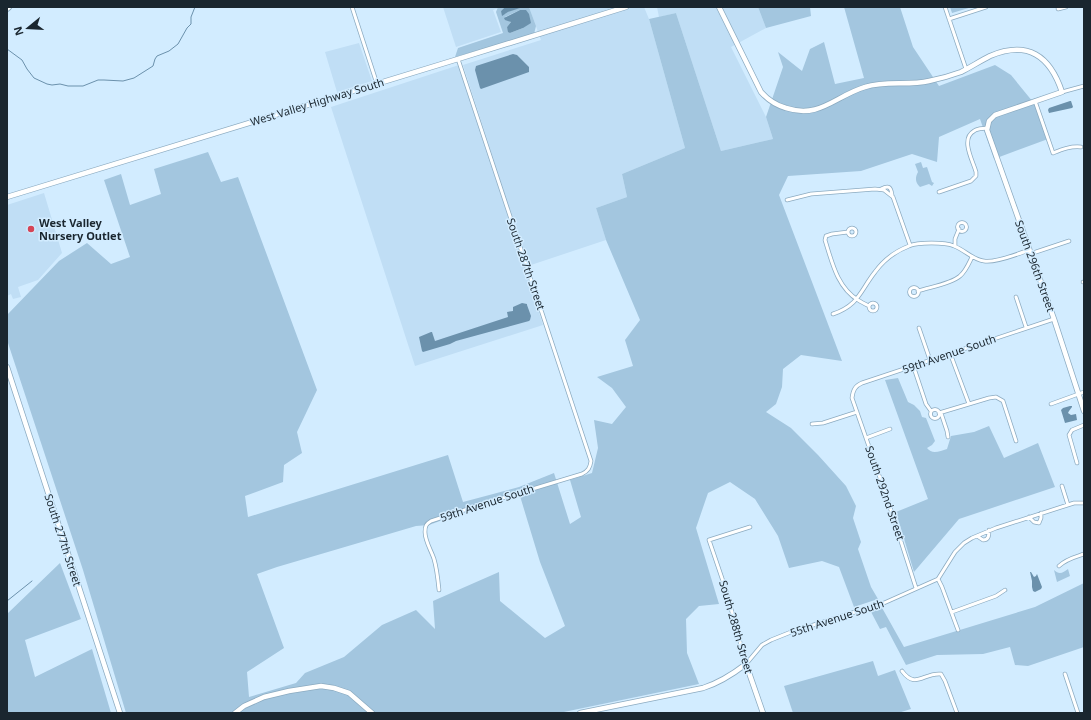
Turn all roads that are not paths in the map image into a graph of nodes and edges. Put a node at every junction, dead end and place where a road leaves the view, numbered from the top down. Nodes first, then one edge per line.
1 (352, 7) edge
2 (626, 7) edge
3 (719, 7) edge
4 (945, 7) edge
5 (986, 7) edge
6 (1066, 7) edge
7 (1058, 9) dead end
8 (949, 19) junction
9 (458, 59) junction
10 (966, 69) junction
11 (377, 84) junction
12 (1084, 86) edge
13 (1062, 92) junction
14 (1035, 101) junction
15 (987, 128) junction
16 (1081, 148) dead end
17 (881, 189) junction
18 (939, 192) dead end
19 (7, 197) edge
20 (893, 197) junction
21 (787, 200) dead end
22 (959, 230) dead end
23 (848, 232) dead end
24 (1069, 240) dead end
25 (910, 245) junction
26 (955, 246) junction
27 (1030, 252) junction
28 (972, 257) junction
29 (918, 291) dead end
30 (1016, 297) dead end
31 (857, 299) junction
32 (869, 306) dead end
33 (833, 314) dead end
34 (1054, 319) junction
35 (1026, 327) junction
36 (919, 328) dead end
37 (950, 353) junction
38 (930, 360) junction
39 (913, 365) junction
40 (7, 367) edge
41 (1084, 392) edge
42 (1079, 394) junction
43 (852, 398) joint
44 (969, 404) junction
45 (1051, 404) dead end
46 (931, 411) junction
47 (1084, 411) edge
48 (857, 412) junction
49 (940, 413) junction
50 (812, 424) dead end
51 (1084, 424) edge
52 (890, 429) dead end
53 (948, 437) dead end
54 (866, 438) junction
55 (1016, 440) dead end
56 (1077, 463) dead end
57 (589, 469) joint
58 (1062, 486) dead end
59 (1083, 503) edge
60 (1068, 505) junction
61 (1040, 513) junction
62 (1029, 517) junction
63 (750, 528) dead end
64 (989, 530) junction
65 (977, 536) junction
66 (1084, 554) edge
67 (1059, 566) dead end
68 (938, 579) junction
69 (916, 588) junction
70 (439, 590) dead end
71 (1005, 590) dead end
72 (952, 612) junction
73 (958, 630) dead end
74 (746, 664) junction
75 (902, 672) dead end
76 (1064, 674) dead end
77 (957, 712) edge
78 (120, 713) edge
79 (235, 713) edge
80 (372, 713) edge
81 (580, 713) edge
82 (763, 713) edge
83 (951, 713) edge
84 (1078, 713) edge

1 - 11 street
2 - 9 street, West Valley Highway South
3 - 10 street
4 - 8 street
5 - 8 street
6 - 7 street
8 - 10 street
9 - 11 street, West Valley Highway South
9 - 57 street, South 287th Street
10 - 13 street
11 - 19 street, West Valley Highway South
12 - 13 street
13 - 14 street
14 - 15 street
14 - 16 street
15 - 18 street
15 - 27 street, South 296th Street
17 - 20 street
17 - 20 street
17 - 21 street
20 - 25 street
22 - 26 street
23 - 31 street
24 - 27 street
25 - 26 street
25 - 31 street
26 - 28 street
27 - 28 street
27 - 34 street, South 296th Street
28 - 29 street
30 - 35 street
31 - 32 street
31 - 33 street
34 - 35 street, 59th Avenue South
34 - 42 street, South 296th Street
35 - 37 street, 59th Avenue South
36 - 38 street
37 - 38 street, 59th Avenue South
37 - 44 street
38 - 39 street, 59th Avenue South
39 - 43 street, 59th Avenue South
39 - 46 street
40 - 78 street, South 277th Street
41 - 42 street
42 - 45 street
42 - 47 street, South 296th Street
43 - 48 street, South 292nd Street
44 - 49 street
44 - 55 street
46 - 49 street
46 - 49 street
48 - 50 street
48 - 54 street, South 292nd Street
49 - 53 street
51 - 56 street
52 - 54 street
54 - 69 street, South 292nd Street
57 - 70 street, 59th Avenue South
58 - 60 street
59 - 60 street
60 - 61 street
61 - 62 street
61 - 62 street
62 - 64 street
63 - 74 street, South 288th Street
64 - 65 street
64 - 65 street
65 - 68 street
66 - 67 street
68 - 69 street, 55th Avenue South
68 - 72 street
69 - 74 street, 55th Avenue South
71 - 72 street
72 - 73 street
74 - 81 street, 55th Avenue South
74 - 82 street, South 288th Street
75 - 77 street
76 - 84 street
77 - 83 street
79 - 80 street

